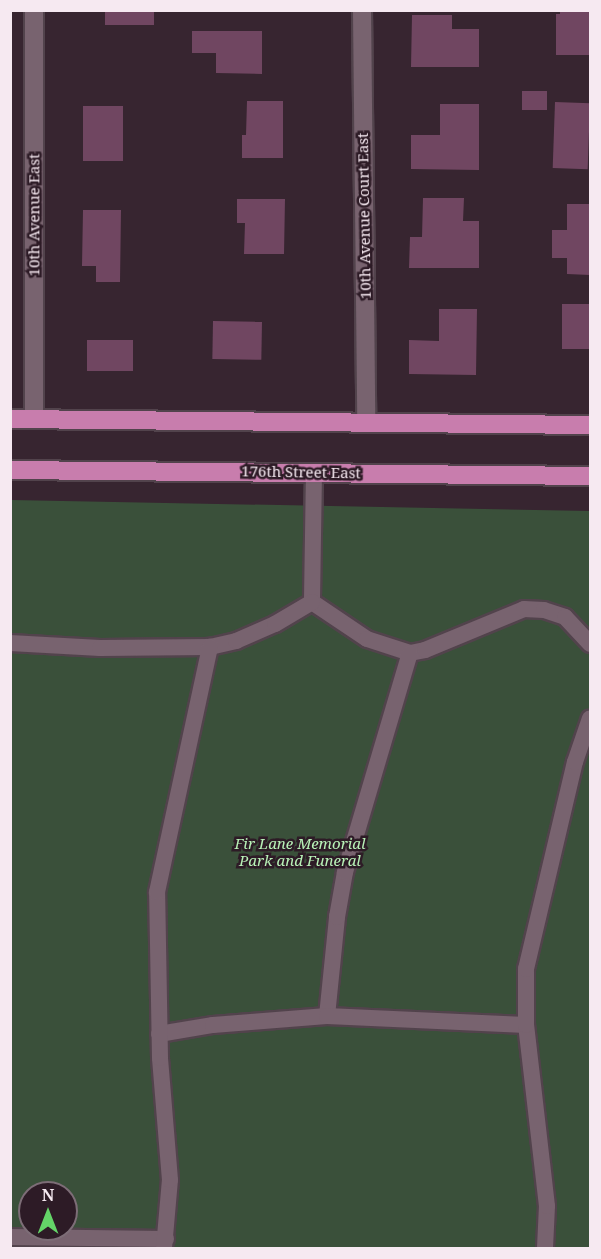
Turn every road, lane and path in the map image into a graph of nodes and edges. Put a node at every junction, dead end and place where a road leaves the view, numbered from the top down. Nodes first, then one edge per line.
1 (34, 10) edge
2 (362, 10) edge
3 (10, 419) edge
4 (34, 419) junction
5 (366, 422) junction
6 (591, 425) edge
7 (10, 470) edge
8 (314, 472) junction
9 (591, 477) edge
10 (312, 602) junction
11 (10, 643) edge
12 (591, 644) edge
13 (210, 647) junction
14 (410, 652) junction
15 (591, 718) edge
16 (327, 1016) junction
17 (526, 1025) junction
18 (159, 1034) junction
19 (10, 1237) edge
20 (165, 1244) edge
21 (545, 1248) edge

1 - 4 street, 10th Avenue East
2 - 5 street, 10th Avenue Court East
3 - 4 main road
4 - 5 main road
5 - 6 main road
7 - 8 main road, 176th Street East
8 - 9 main road, 176th Street East
8 - 10 lane
10 - 13 lane
10 - 14 lane
11 - 13 lane
12 - 14 lane
13 - 18 lane
14 - 16 lane
15 - 17 lane
16 - 17 lane
16 - 18 lane
17 - 21 lane
18 - 20 lane
19 - 20 lane

